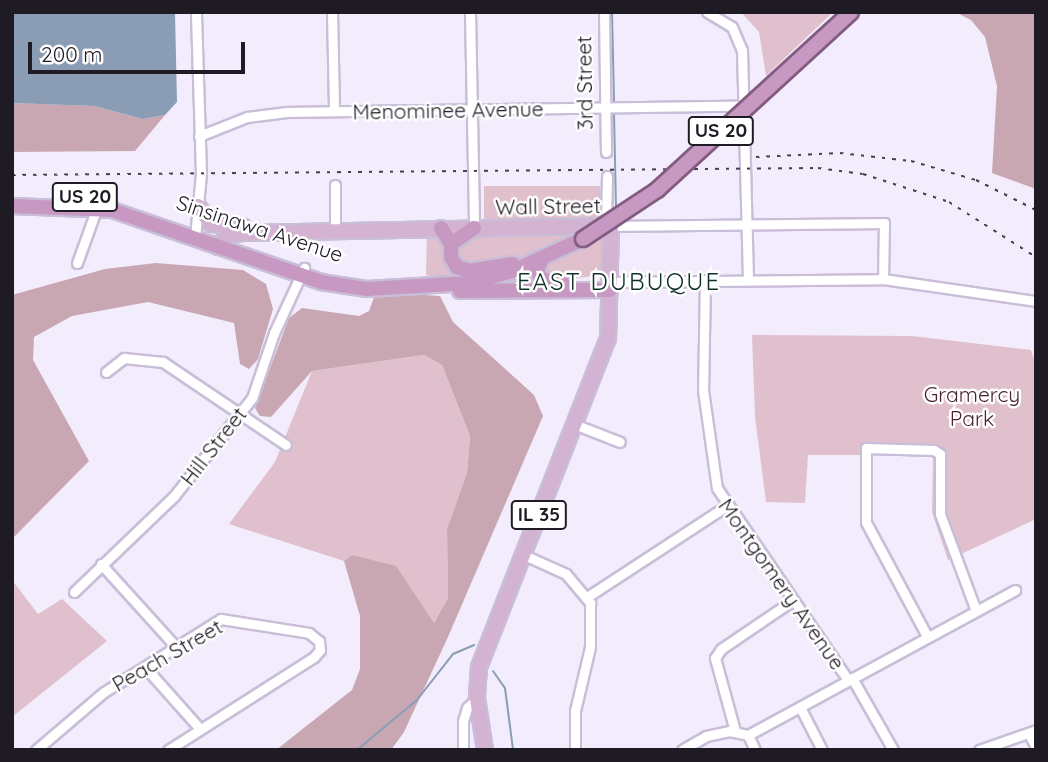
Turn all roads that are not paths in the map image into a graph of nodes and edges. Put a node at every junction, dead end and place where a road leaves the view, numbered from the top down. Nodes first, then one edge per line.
1 (196, 12) edge
2 (332, 12) edge
3 (470, 12) edge
4 (604, 12) edge
5 (707, 12) edge
6 (851, 12) edge
7 (744, 106) junction
8 (608, 108) junction
9 (472, 109) junction
10 (334, 111) junction
11 (199, 136) junction
12 (606, 152) dead end
13 (607, 176) dead end
14 (335, 185) dead end
15 (12, 197) edge
16 (99, 203) junction
17 (12, 206) edge
18 (198, 206) junction
19 (747, 225) junction
20 (611, 226) junction
21 (441, 228) junction
22 (474, 228) junction
23 (335, 230) junction
24 (271, 232) junction
25 (195, 235) junction
26 (219, 244) junction
27 (451, 244) junction
28 (558, 250) junction
29 (542, 259) junction
30 (77, 262) dead end
31 (512, 264) junction
32 (302, 272) junction
33 (883, 279) junction
34 (705, 280) junction
35 (748, 280) junction
36 (610, 286) junction
37 (400, 289) junction
38 (1036, 301) edge
39 (106, 372) dead end
40 (239, 412) junction
41 (574, 424) junction
42 (620, 442) dead end
43 (286, 445) dead end
44 (726, 506) junction
45 (524, 555) junction
46 (102, 564) junction
47 (1014, 590) dead end
48 (74, 592) dead end
49 (587, 597) junction
50 (793, 600) junction
51 (976, 611) junction
52 (927, 636) junction
53 (176, 647) junction
54 (145, 667) junction
55 (850, 679) junction
56 (477, 698) junction
57 (800, 707) junction
58 (200, 729) junction
59 (735, 731) junction
60 (1032, 732) edge
61 (748, 735) junction
62 (1036, 747) edge
63 (36, 750) edge
64 (168, 750) edge
65 (463, 750) edge
66 (485, 750) edge
67 (575, 750) edge
68 (682, 750) edge
69 (755, 750) edge
70 (822, 750) edge
71 (893, 750) edge
72 (979, 750) edge

1 - 11 street
2 - 10 street
3 - 9 street
4 - 8 street, 3rd Street
5 - 7 street
6 - 28 highway, US 20, bridge
7 - 8 street, Menominee Avenue
7 - 19 street
8 - 9 street, Menominee Avenue
8 - 12 street, 3rd Street
9 - 10 street, Menominee Avenue
9 - 22 street
10 - 11 street, Menominee Avenue
11 - 18 street
13 - 20 street
14 - 23 street
15 - 16 highway, Sinsinawa Avenue / US 20
16 - 17 highway, Sinsinawa Avenue / US 20
16 - 25 highway, Sinsinawa Avenue / US 20
16 - 30 street
18 - 24 main road
18 - 25 street
19 - 20 street, Wall Street
19 - 33 street, Wall Street
19 - 35 street
20 - 22 main road, Wall Street
20 - 36 main road, IL 35
21 - 22 main road, Wall Street
21 - 23 main road, Wall Street
21 - 27 highway
22 - 27 highway
23 - 24 main road, Wall Street
24 - 26 main road, Wall Street
25 - 26 highway, Sinsinawa Avenue / US 20
26 - 32 highway, Sinsinawa Avenue / US 20
27 - 31 highway
28 - 29 highway, Sinsinawa Avenue / US 20
28 - 31 highway, Sinsinawa Avenue / US 20
29 - 36 highway
29 - 37 highway, Sinsinawa Avenue / US 20
31 - 32 highway, Sinsinawa Avenue / US 20
32 - 37 highway, Sinsinawa Avenue / US 20
32 - 40 street, Hill Street
33 - 35 street
33 - 38 street
34 - 35 street
34 - 36 street
34 - 44 street, Montgomery Avenue
36 - 37 highway
36 - 41 main road, IL 35
39 - 40 street
40 - 43 street
40 - 46 street, Hill Street
41 - 42 street
41 - 45 main road, IL 35
44 - 49 street
44 - 50 street, Montgomery Avenue
45 - 49 street
45 - 56 main road, IL 35
46 - 48 street, Hill Street
46 - 53 street
47 - 51 street
49 - 67 street
50 - 55 street, Montgomery Avenue
50 - 59 street
51 - 52 street
51 - 52 street
52 - 55 street
53 - 54 street, Peach Street
53 - 58 street, Peach Street
54 - 58 street
54 - 63 street, Peach Street
55 - 57 street
55 - 71 street, Montgomery Avenue
56 - 65 street
56 - 66 main road, IL 35
57 - 61 street
57 - 70 street
58 - 64 street
59 - 61 street
59 - 68 street
60 - 62 street
60 - 72 street
61 - 69 street

